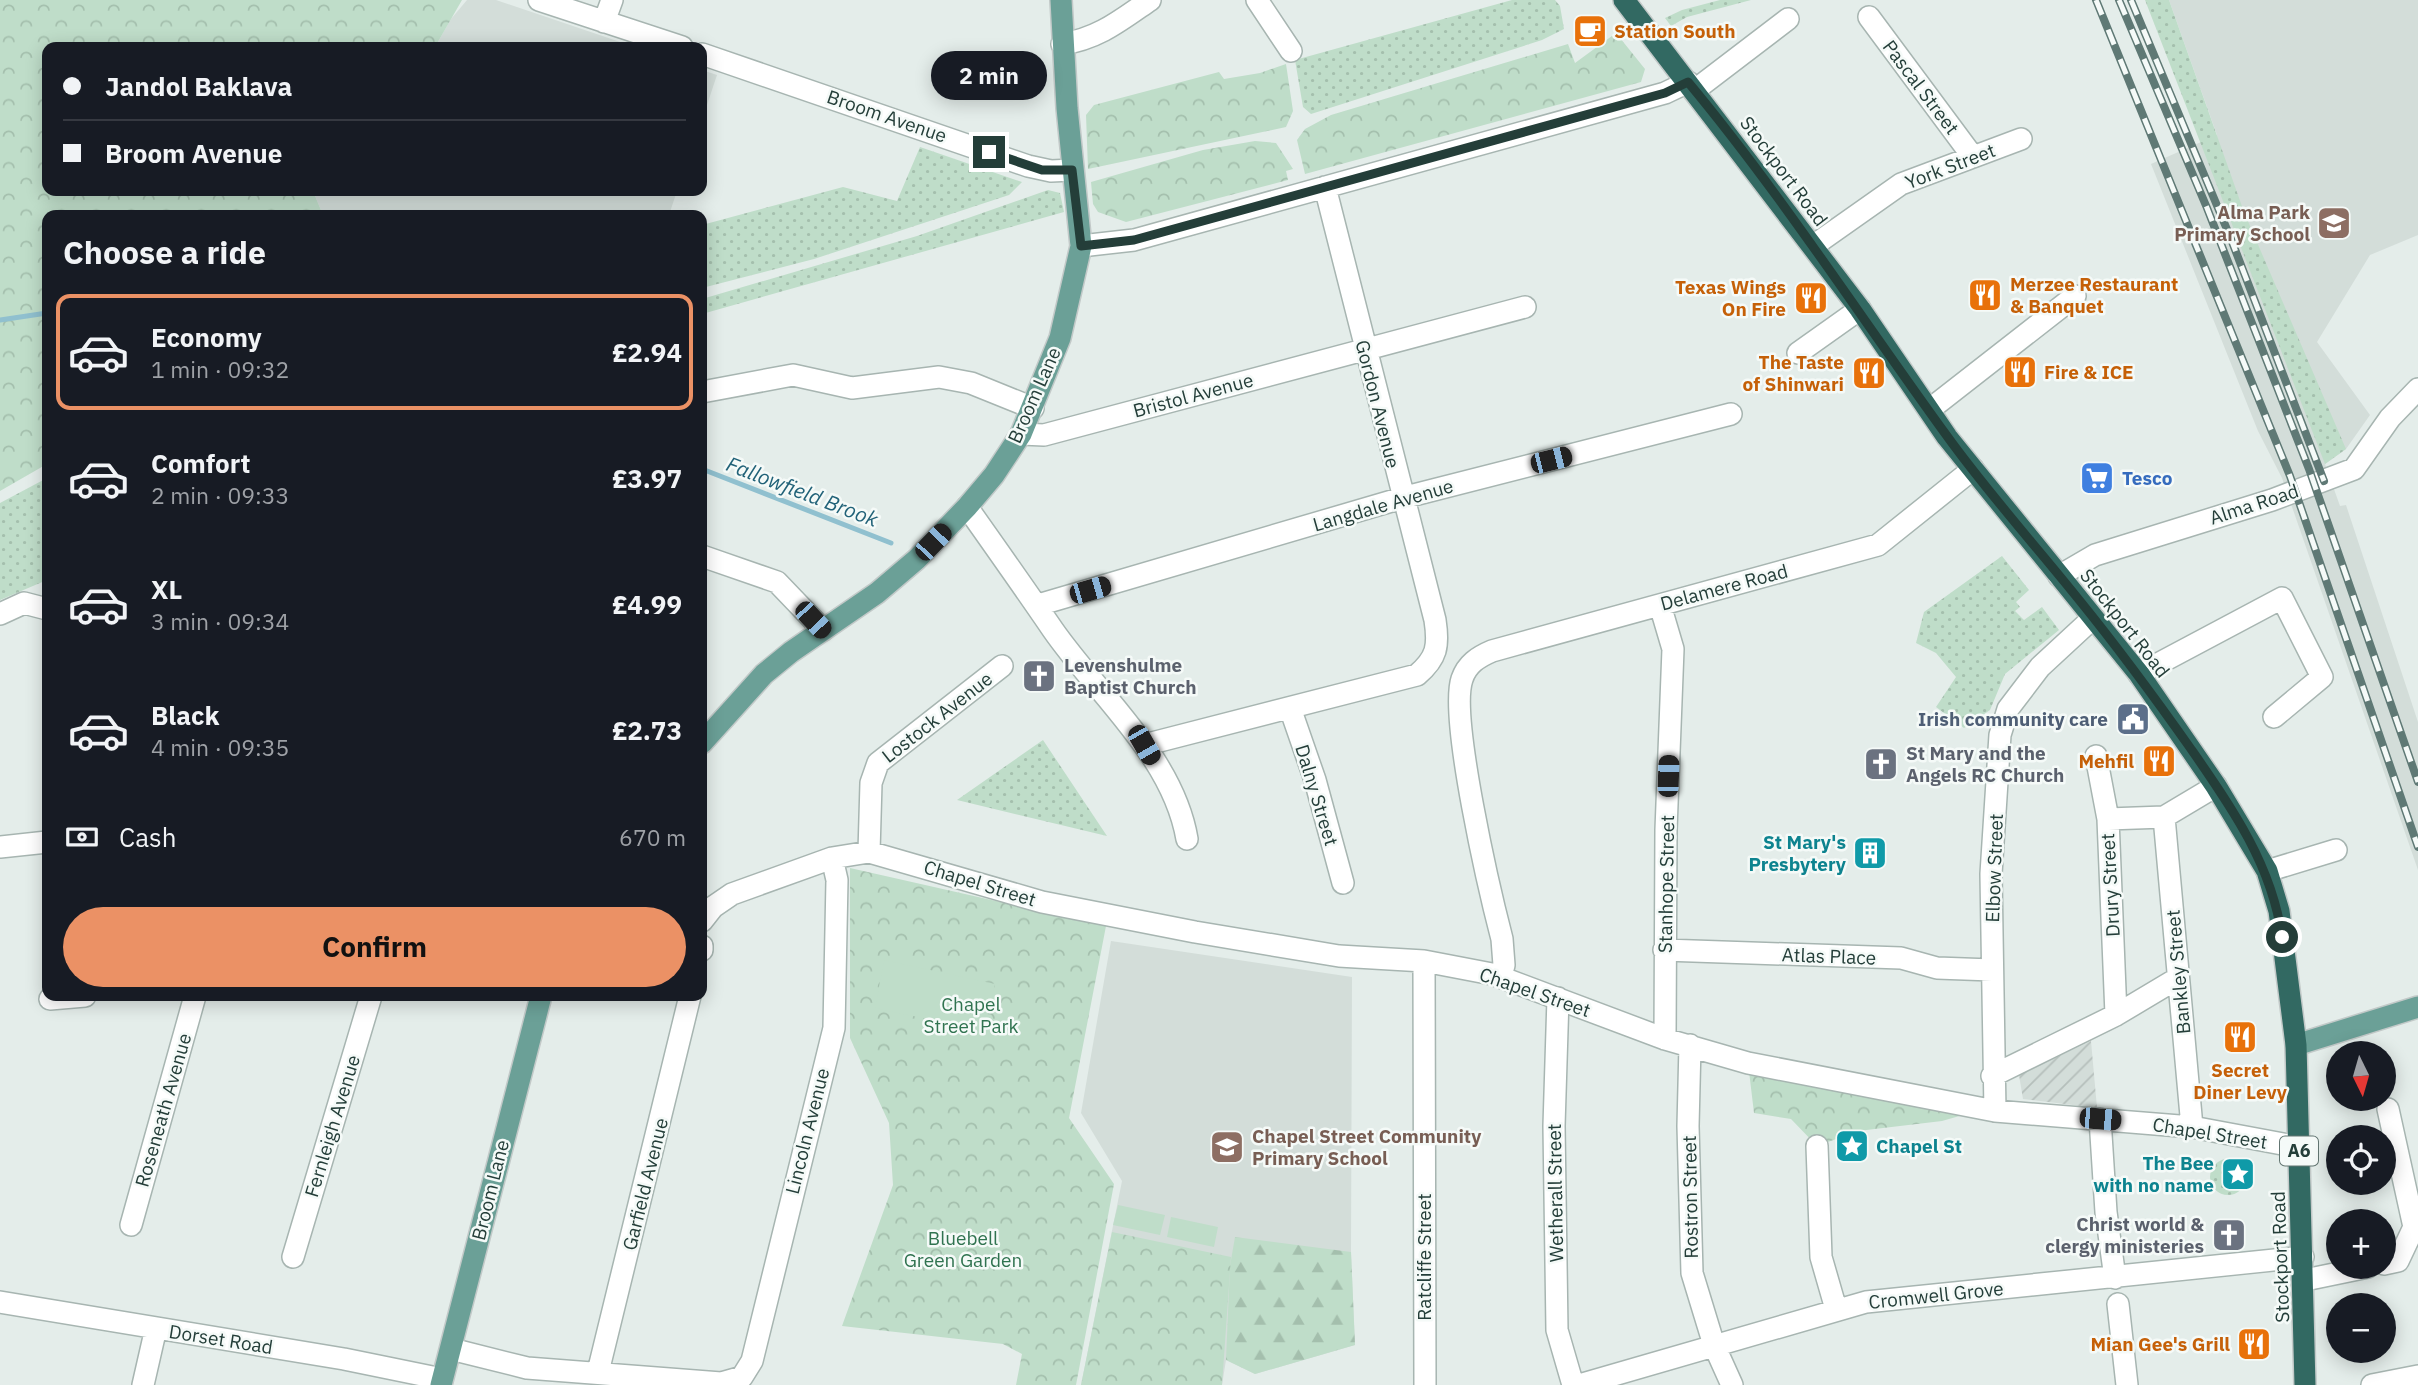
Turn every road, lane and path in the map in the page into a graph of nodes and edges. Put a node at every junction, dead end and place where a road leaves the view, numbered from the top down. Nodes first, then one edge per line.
1 (540, 0) edge
2 (612, 0) edge
3 (1061, 0) edge
4 (1150, 0) edge
5 (1257, 0) edge
6 (1624, 0) edge
7 (1869, 17) dead end
8 (1788, 19) dead end
9 (604, 22) junction
10 (666, 42) edge
11 (1062, 44) junction
12 (1291, 51) dead end
13 (707, 56) edge
14 (1691, 86) junction
15 (2021, 139) dead end
16 (1973, 157) junction
17 (1072, 164) junction
18 (1325, 187) junction
19 (1081, 246) junction
20 (1812, 246) junction
21 (2075, 296) dead end
22 (1525, 307) dead end
23 (1860, 309) junction
24 (1365, 350) junction
25 (1798, 353) dead end
26 (2418, 389) edge
27 (707, 391) edge
28 (1033, 408) junction
29 (1929, 410) junction
30 (1731, 414) dead end
31 (1021, 434) junction
32 (1973, 469) junction
33 (1402, 498) junction
34 (967, 507) junction
35 (707, 558) edge
36 (2059, 576) junction
37 (1038, 605) junction
38 (1660, 605) junction
39 (42, 608) edge
40 (0, 614) edge
41 (2093, 618) junction
42 (823, 630) junction
43 (1002, 666) dead end
44 (2139, 674) junction
45 (1290, 708) junction
46 (2274, 717) dead end
47 (707, 737) edge
48 (1144, 745) junction
49 (2096, 756) dead end
50 (2216, 786) junction
51 (2164, 817) junction
52 (2108, 819) junction
53 (1187, 839) dead end
54 (42, 843) edge
55 (0, 847) edge
56 (2336, 850) dead end
57 (869, 852) junction
58 (832, 858) junction
59 (2267, 871) junction
60 (1343, 883) dead end
61 (707, 915) edge
62 (1664, 950) junction
63 (1424, 961) junction
64 (1992, 970) junction
65 (1501, 977) junction
66 (2178, 978) junction
67 (1558, 998) junction
68 (194, 1001) edge
69 (369, 1001) edge
70 (540, 1001) edge
71 (689, 1001) edge
72 (2418, 1007) edge
73 (2116, 1015) junction
74 (1665, 1039) junction
75 (1690, 1045) junction
76 (2296, 1045) junction
77 (1992, 1076) junction
78 (1995, 1111) junction
79 (2388, 1111) edge
80 (2100, 1119) junction
81 (2192, 1127) junction
82 (1817, 1146) dead end
83 (2299, 1147) junction
84 (131, 1225) dead end
85 (293, 1257) dead end
86 (2303, 1257) junction
87 (2396, 1261) edge
88 (2326, 1276) edge
89 (2115, 1278) junction
90 (2305, 1280) junction
91 (0, 1302) edge
92 (2118, 1304) dead end
93 (1836, 1309) junction
94 (156, 1328) junction
95 (1714, 1345) junction
96 (451, 1349) junction
97 (598, 1372) junction
98 (2418, 1376) edge
99 (442, 1382) edge
100 (721, 1383) edge
101 (143, 1385) edge
102 (1425, 1385) edge
103 (1573, 1385) edge
104 (1578, 1385) edge
105 (1732, 1385) edge
106 (2127, 1385) edge
107 (2305, 1385) edge
108 (2372, 1385) edge

1 - 9 street
2 - 9 street
3 - 11 main road, Broom Lane
4 - 11 street
5 - 12 street
6 - 14 highway, Stockport Road / A6
7 - 16 street, Pascal Street
8 - 14 street
9 - 10 street
11 - 17 main road, Broom Lane
13 - 17 street, Broom Avenue
14 - 18 street
14 - 20 highway, Stockport Road / A6
15 - 16 street, York Street
16 - 20 street, York Street
17 - 19 main road, Broom Lane
18 - 19 street
18 - 24 street, Gordon Avenue
19 - 28 main road, Broom Lane
20 - 23 highway, Stockport Road / A6
21 - 29 street
22 - 24 street, Bristol Avenue
23 - 25 street
23 - 29 highway, Stockport Road / A6
24 - 31 street, Bristol Avenue
24 - 33 street, Gordon Avenue
26 - 36 street, Alma Road
27 - 28 street
28 - 31 main road, Broom Lane
29 - 32 highway, Stockport Road / A6
30 - 33 street, Langdale Avenue
31 - 34 main road, Broom Lane
32 - 36 highway, Stockport Road / A6
32 - 38 street, Delamere Road
33 - 37 street, Langdale Avenue
33 - 45 street, Gordon Avenue
34 - 37 street
34 - 42 main road, Broom Lane
35 - 42 street
36 - 41 highway, Stockport Road / A6
37 - 48 street
38 - 62 street, Stanhope Street
38 - 65 street, Delamere Road
39 - 40 street
41 - 44 highway, Stockport Road / A6
41 - 64 street, Elbow Street
42 - 47 main road, Broom Lane
43 - 57 street, Lostock Avenue
44 - 46 street
44 - 50 highway, Stockport Road / A6
45 - 48 street
45 - 60 street, Dalny Street
48 - 53 street
49 - 52 street, Drury Street
50 - 51 street
50 - 59 highway, Stockport Road / A6
51 - 52 street
51 - 66 street, Bankley Street
52 - 73 street, Drury Street
54 - 55 street
56 - 59 street
57 - 58 street, Chapel Street
57 - 63 street, Chapel Street
58 - 61 street, Chapel Street
58 - 100 street, Lincoln Avenue
59 - 76 highway, Stockport Road / A6
62 - 64 street, Atlas Place
62 - 74 street, Stanhope Street
63 - 65 street, Chapel Street
63 - 102 street, Ratcliffe Street
64 - 77 street, Elbow Street
65 - 67 street, Chapel Street
66 - 73 street
66 - 81 street, Bankley Street
67 - 74 street, Chapel Street
67 - 103 street, Wetherall Street
68 - 84 street, Roseneath Avenue
69 - 85 street, Fernleigh Avenue
70 - 96 main road, Broom Lane
71 - 97 street, Garfield Avenue
72 - 76 main road
73 - 77 street
74 - 75 street, Chapel Street
75 - 78 street, Chapel Street
75 - 95 street, Rostron Street
76 - 83 highway, Stockport Road / A6
77 - 78 street, Elbow Street
78 - 80 street, Chapel Street
79 - 87 street
80 - 81 street, Chapel Street
80 - 89 street
81 - 83 street, Chapel Street
82 - 93 street
83 - 86 highway, Stockport Road / A6
86 - 89 street, Cromwell Grove
86 - 90 highway, Stockport Road / A6
88 - 90 street
89 - 93 street, Cromwell Grove
90 - 107 highway, Stockport Road / A6
91 - 94 street, Dorset Road
92 - 106 street
93 - 95 street, Cromwell Grove
94 - 99 street, Dorset Road
94 - 101 street
95 - 104 street, Cromwell Grove
95 - 105 street, Rostron Street
96 - 97 street
96 - 99 main road, Broom Lane
97 - 100 street
98 - 108 street

